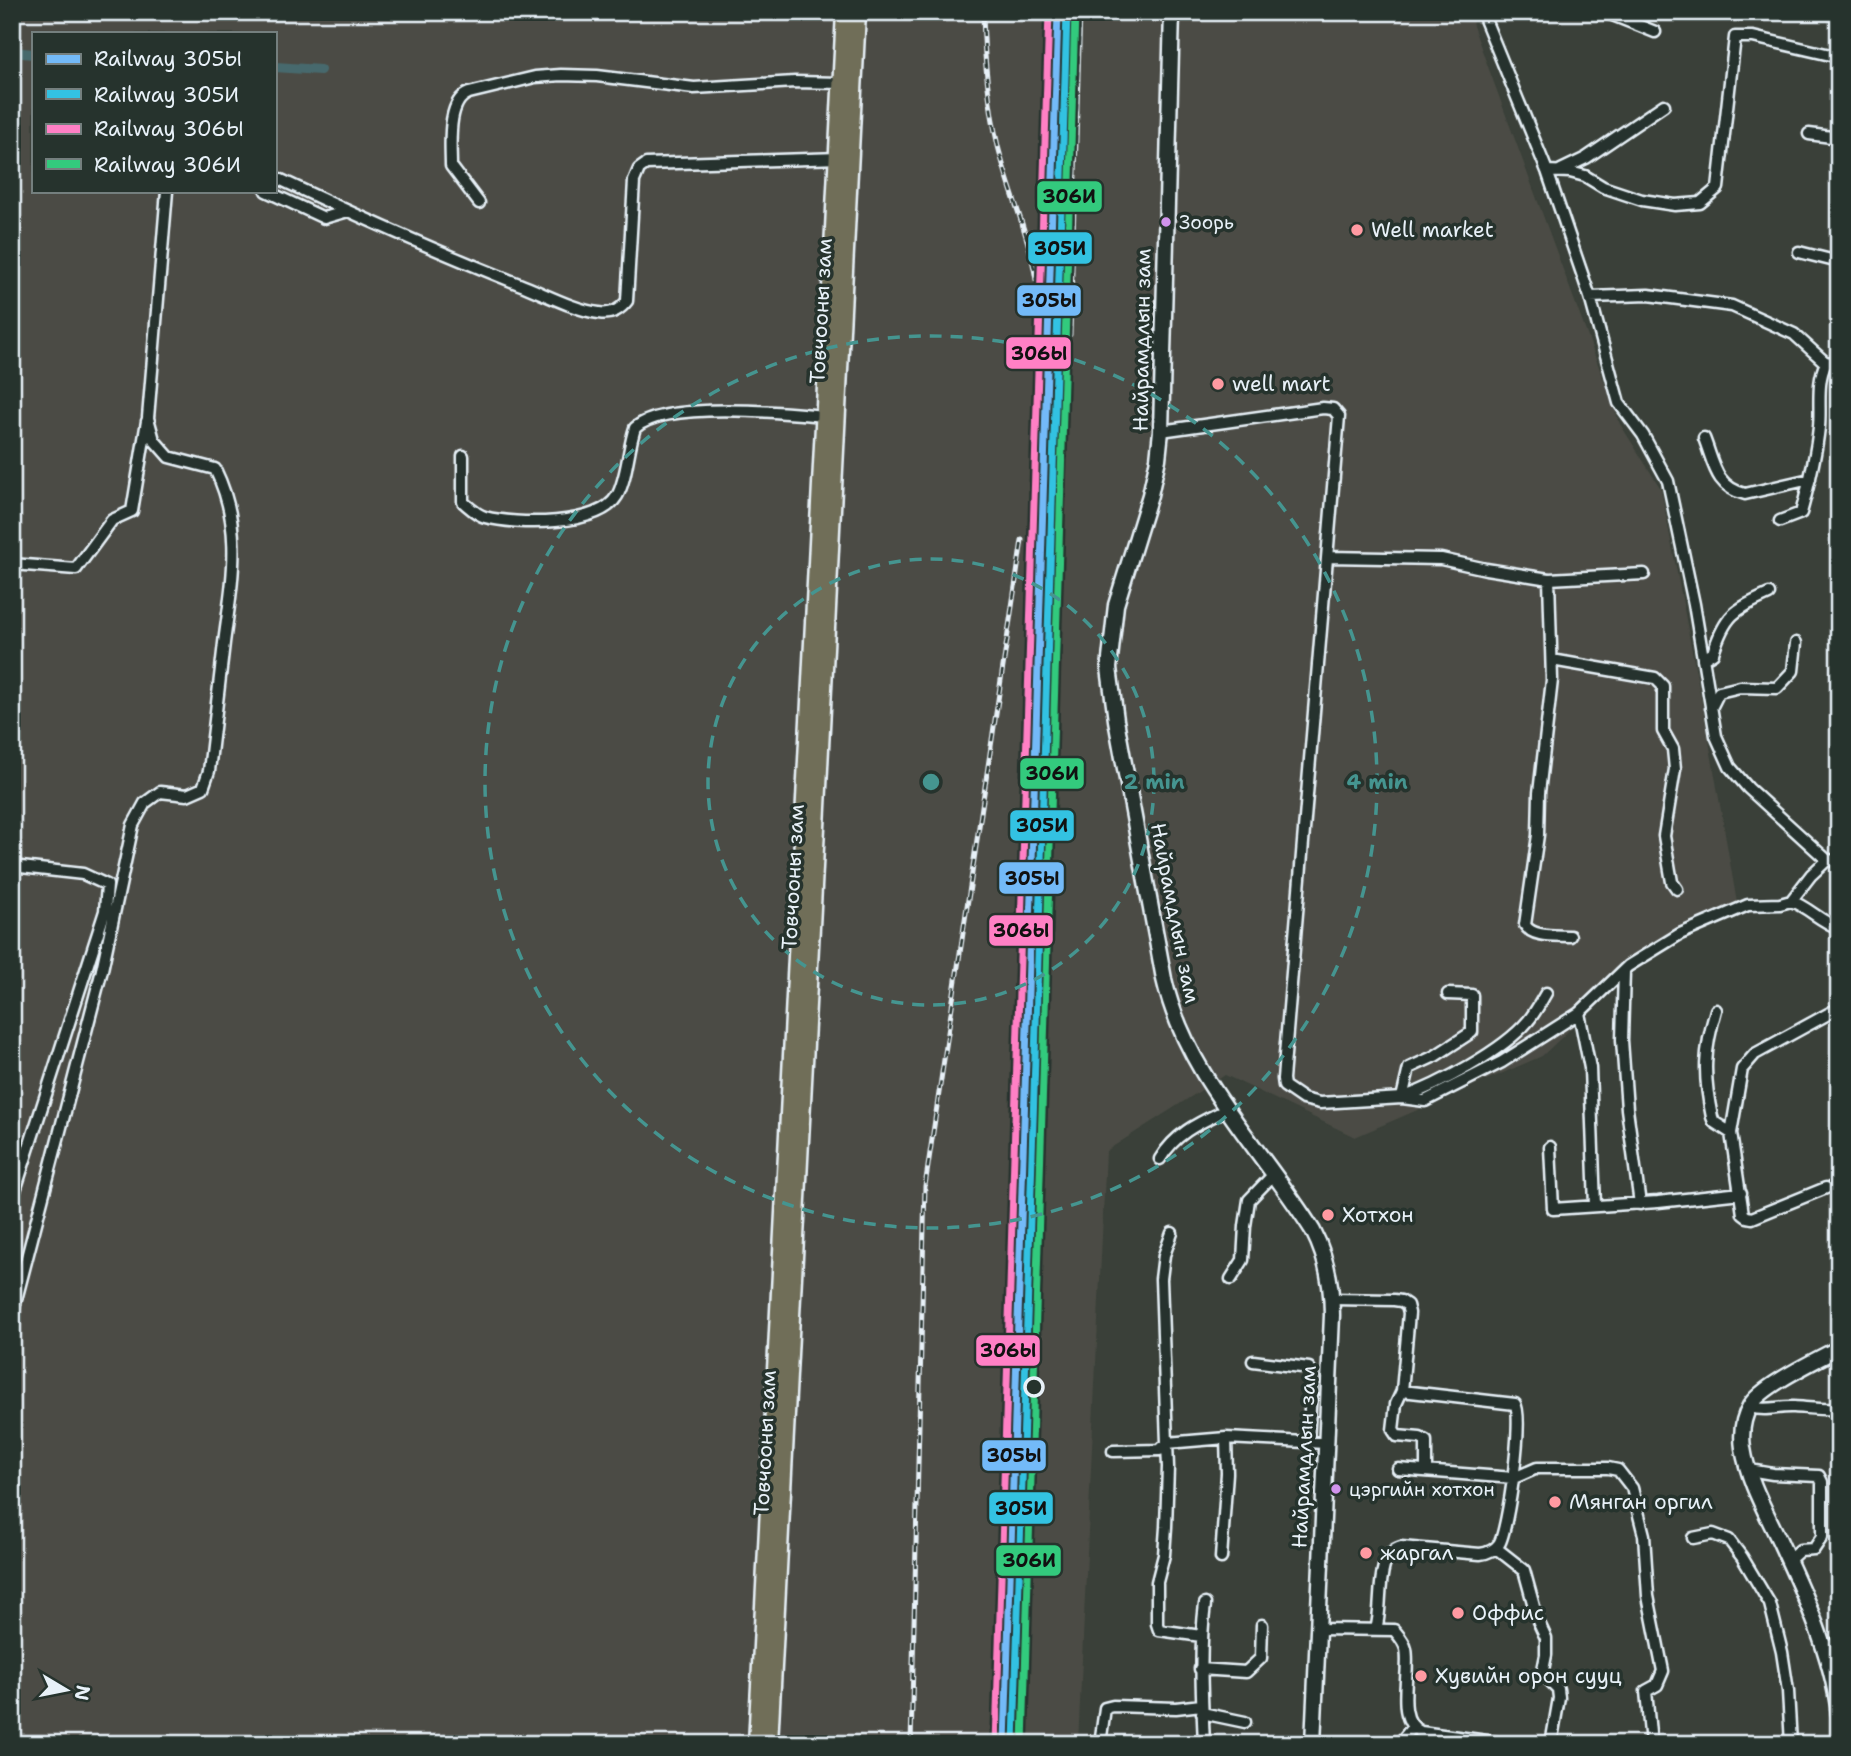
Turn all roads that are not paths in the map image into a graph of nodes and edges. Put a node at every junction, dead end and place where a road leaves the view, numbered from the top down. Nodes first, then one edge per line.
1 (845, 12) edge
2 (858, 12) edge
3 (1172, 12) edge
4 (1482, 12) edge
5 (1605, 12) edge
6 (1655, 32) dead end
7 (1839, 57) edge
8 (841, 83) junction
9 (1664, 105) dead end
10 (1809, 134) dead end
11 (1839, 138) edge
12 (843, 157) junction
13 (1561, 170) junction
14 (1547, 171) junction
15 (276, 177) edge
16 (167, 192) edge
17 (268, 192) edge
18 (479, 203) dead end
19 (348, 211) junction
20 (1799, 252) dead end
21 (1839, 262) edge
22 (1590, 297) junction
23 (1839, 360) edge
24 (1826, 363) junction
25 (824, 416) junction
26 (148, 418) junction
27 (1161, 430) junction
28 (1704, 438) dead end
29 (463, 456) dead end
30 (1810, 479) junction
31 (1780, 521) dead end
32 (1328, 557) junction
33 (12, 564) edge
34 (1644, 574) dead end
35 (1549, 579) junction
36 (1769, 594) dead end
37 (1796, 643) dead end
38 (1703, 659) junction
39 (1552, 660) junction
40 (1711, 708) junction
41 (1827, 860) junction
42 (1839, 861) edge
43 (12, 866) edge
44 (1677, 889) dead end
45 (1791, 901) junction
46 (1839, 928) edge
47 (1570, 936) dead end
48 (1624, 971) junction
49 (1546, 993) dead end
50 (1448, 994) dead end
51 (1839, 1008) edge
52 (1716, 1010) dead end
53 (1579, 1013) junction
54 (1402, 1098) junction
55 (1228, 1109) junction
56 (1731, 1133) junction
57 (1550, 1147) dead end
58 (1160, 1159) dead end
59 (1274, 1174) junction
60 (1826, 1188) dead end
61 (1741, 1193) junction
62 (12, 1200) edge
63 (1640, 1204) junction
64 (1595, 1206) junction
65 (1172, 1233) dead end
66 (1231, 1279) dead end
67 (1332, 1298) junction
68 (12, 1315) edge
69 (1839, 1348) edge
70 (1253, 1361) dead end
71 (1402, 1391) junction
72 (1750, 1406) junction
73 (1839, 1409) edge
74 (1226, 1438) junction
75 (1167, 1443) junction
76 (1308, 1443) junction
77 (1326, 1443) junction
78 (1113, 1451) dead end
79 (1398, 1469) dead end
80 (1749, 1470) junction
81 (1426, 1471) junction
82 (1514, 1478) junction
83 (1693, 1538) dead end
84 (1496, 1548) junction
85 (1222, 1558) dead end
86 (1788, 1560) junction
87 (1205, 1604) dead end
88 (1262, 1625) dead end
89 (1318, 1629) junction
90 (1376, 1629) junction
91 (1201, 1636) junction
92 (1839, 1640) edge
93 (1825, 1649) junction
94 (1200, 1669) junction
95 (1201, 1709) junction
96 (1839, 1714) edge
97 (1245, 1722) dead end
98 (1412, 1728) junction
99 (757, 1744) edge
100 (769, 1744) edge
101 (1100, 1744) edge
102 (1204, 1744) edge
103 (1312, 1744) edge
104 (1399, 1744) edge
105 (1509, 1744) edge
106 (1551, 1744) edge
107 (1651, 1744) edge
108 (1791, 1744) edge

1 - 8 highway, Товчооны зам
2 - 12 highway, Товчооны зам
3 - 27 main road, Найрамдлын зам
4 - 14 street
5 - 6 street
7 - 13 street
8 - 12 highway, Товчооны зам
8 - 18 street
9 - 13 street
10 - 11 street
12 - 19 street
12 - 25 highway, Товчооны зам
12 - 100 highway, Товчооны зам
13 - 14 street
14 - 22 street
15 - 19 street
16 - 26 street
17 - 19 street
20 - 21 street
22 - 24 street
22 - 38 street
23 - 24 street
24 - 30 street
25 - 29 street
25 - 99 highway, Товчооны зам
26 - 33 street
26 - 68 street
27 - 32 street
27 - 55 main road, Найрамдлын зам
28 - 30 street
30 - 31 street
32 - 35 street
32 - 54 street
34 - 35 street
35 - 39 street
36 - 38 street
37 - 40 street
38 - 40 street
39 - 44 street
39 - 47 street
40 - 41 street
41 - 42 street
41 - 45 street
43 - 62 street
45 - 46 street
45 - 48 street
48 - 53 street
48 - 63 street
49 - 54 street
50 - 54 street
51 - 56 street
52 - 56 street
53 - 54 street
53 - 64 street
55 - 58 street
55 - 59 main road, Найрамдлын зам
56 - 61 street
57 - 64 street
59 - 66 street
59 - 67 main road, Найрамдлын зам
60 - 61 street
61 - 63 street
63 - 64 street
65 - 75 street
67 - 71 street
67 - 77 main road, Найрамдлын зам
69 - 72 main road
70 - 76 street
71 - 81 street
71 - 82 street
72 - 73 street
72 - 80 main road
74 - 75 street
74 - 76 street
74 - 85 street
75 - 78 street
75 - 91 street
76 - 77 street
77 - 89 main road, Найрамдлын зам
79 - 81 street
80 - 86 main road
80 - 86 street
81 - 82 street
82 - 84 street
82 - 107 street
83 - 108 street
84 - 90 street
84 - 106 street
86 - 93 main road
87 - 91 street
88 - 94 street
89 - 90 street
89 - 103 main road, Найрамдлын зам
90 - 98 street
91 - 94 street
92 - 93 street
93 - 96 main road
94 - 95 street
95 - 97 street
95 - 101 street
95 - 102 street
98 - 104 street
98 - 105 street

